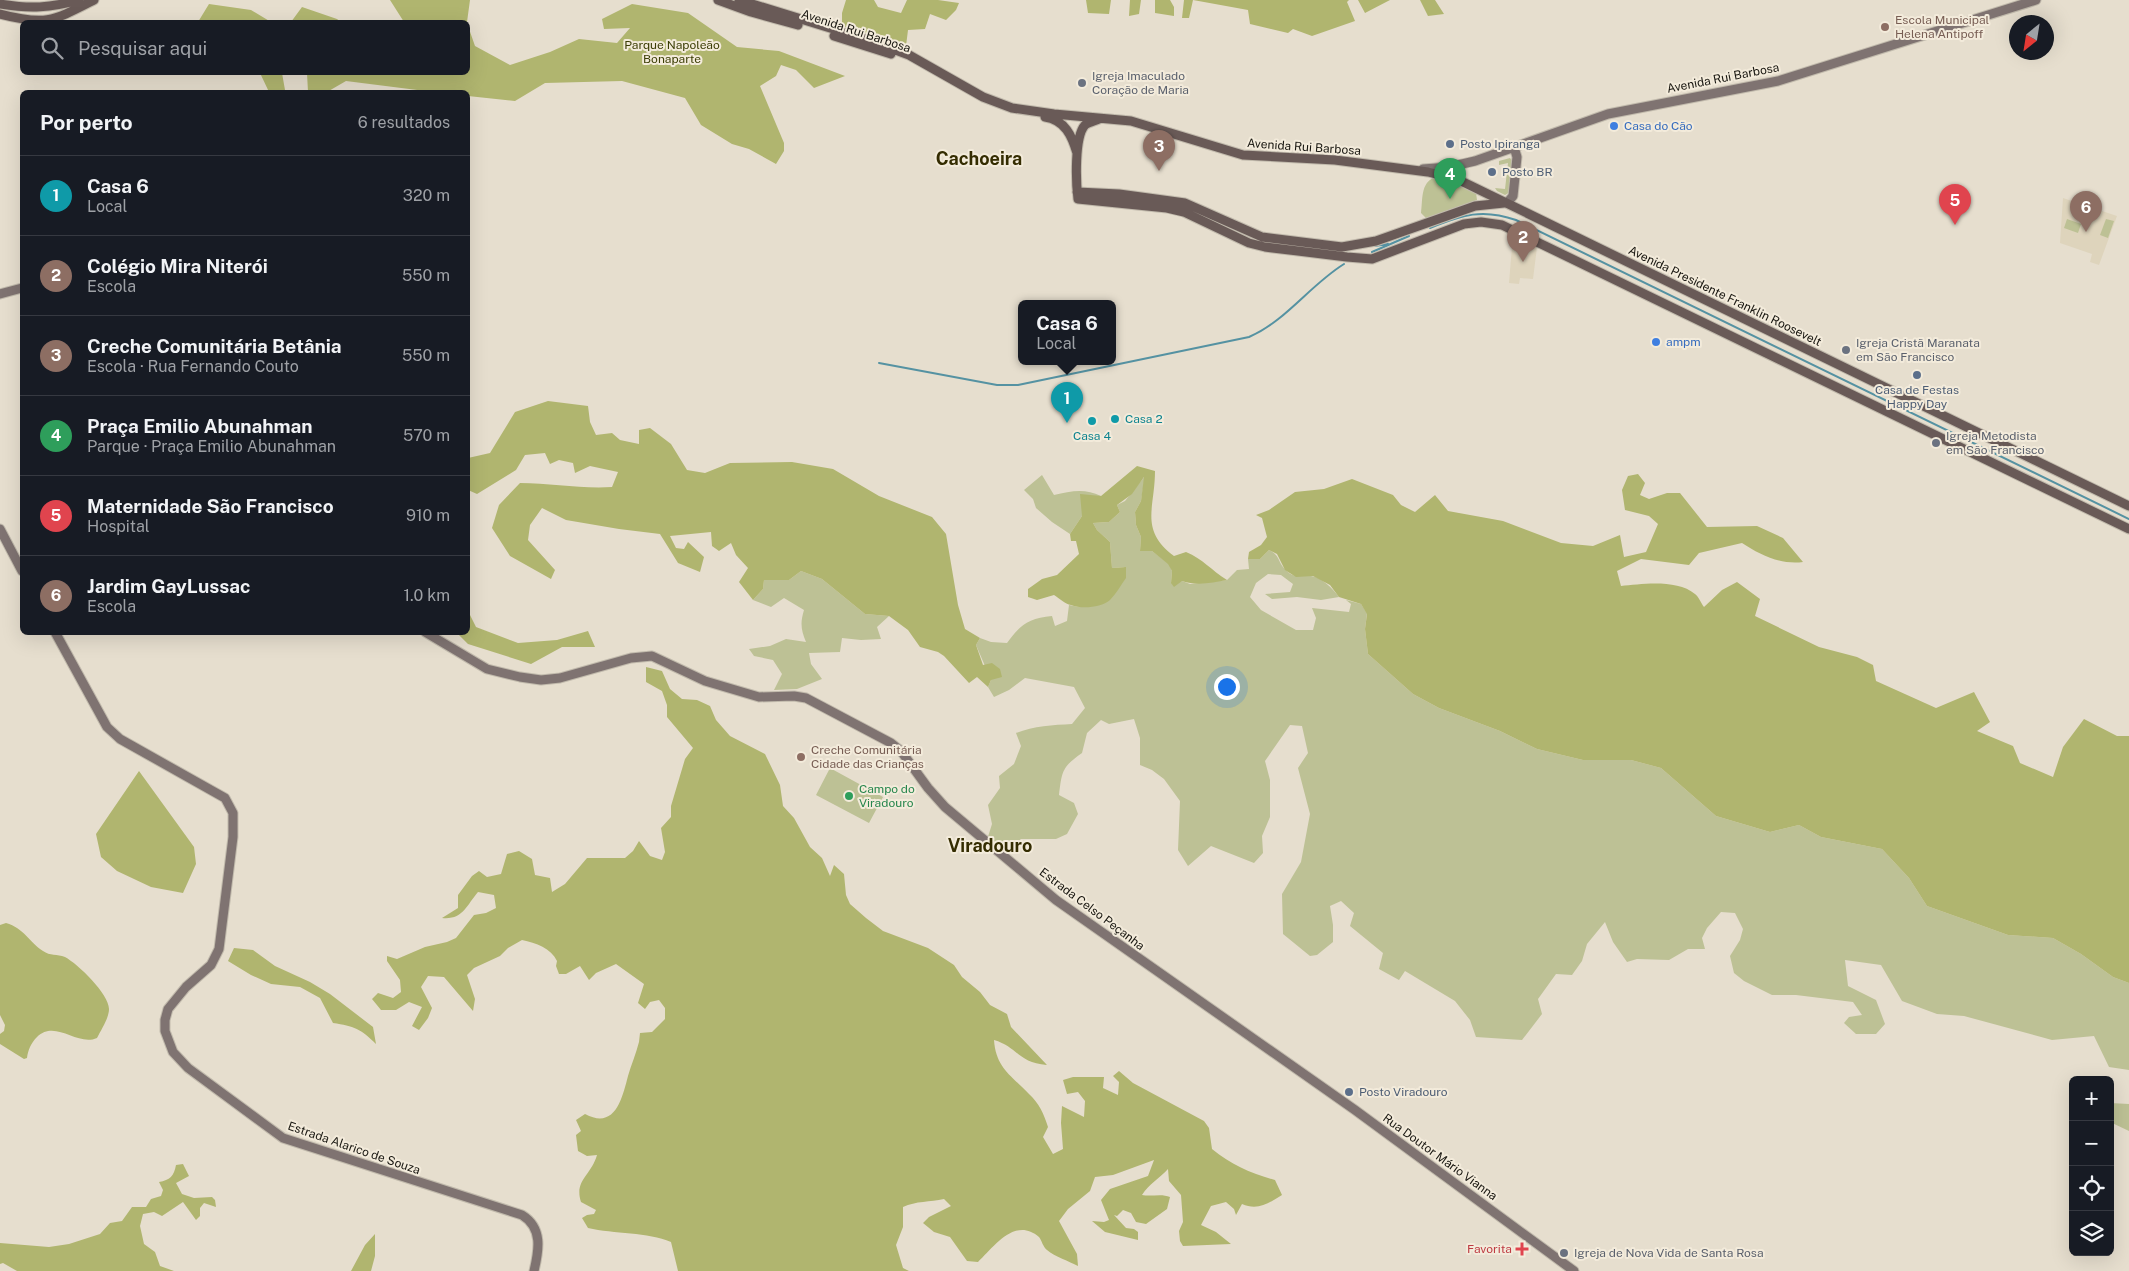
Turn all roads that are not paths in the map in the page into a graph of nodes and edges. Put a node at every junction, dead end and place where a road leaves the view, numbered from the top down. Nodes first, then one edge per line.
1 (79, 0) edge
2 (94, 0) edge
3 (718, 0) edge
4 (739, 0) edge
5 (2036, 0) edge
6 (0, 4) edge
7 (0, 14) edge
8 (26, 20) edge
9 (49, 20) edge
10 (1103, 117) junction
11 (1514, 147) junction
12 (1077, 153) junction
13 (1414, 170) junction
14 (1444, 175) joint
15 (1474, 187) junction
16 (1077, 195) junction
17 (1507, 203) junction
18 (1475, 206) junction
19 (1415, 227) junction
20 (1440, 233) junction
21 (20, 289) edge
22 (0, 294) edge
23 (2129, 506) edge
24 (0, 529) edge
25 (2129, 529) edge
26 (20, 567) edge
27 (57, 635) edge
28 (430, 635) edge
29 (1168, 980) joint
30 (534, 1271) edge
31 (1574, 1271) edge

1 - 6 main road
2 - 9 main road
3 - 12 main road, Avenida Rui Barbosa
4 - 10 main road, Avenida Rui Barbosa
5 - 11 main road, Avenida Rui Barbosa
7 - 8 main road
10 - 12 main road
10 - 13 main road, Avenida Rui Barbosa
11 - 13 main road, Avenida Rui Barbosa
11 - 17 main road
12 - 16 main road
13 - 14 main road, Avenida Rui Barbosa
14 - 15 main road, Avenida Presidente Franklin Roosevelt
15 - 17 main road, Avenida Presidente Franklin Roosevelt
15 - 18 main road
16 - 19 main road
16 - 20 main road
17 - 18 main road
17 - 23 main road, Avenida Presidente Franklin Roosevelt
18 - 19 main road
19 - 20 main road
20 - 25 main road
21 - 22 main road
24 - 26 main road
27 - 30 main road, Estrada Alarico de Souza
28 - 29 main road, Estrada Celso Peçanha
29 - 31 main road, Rua Doutor Mário Vianna

